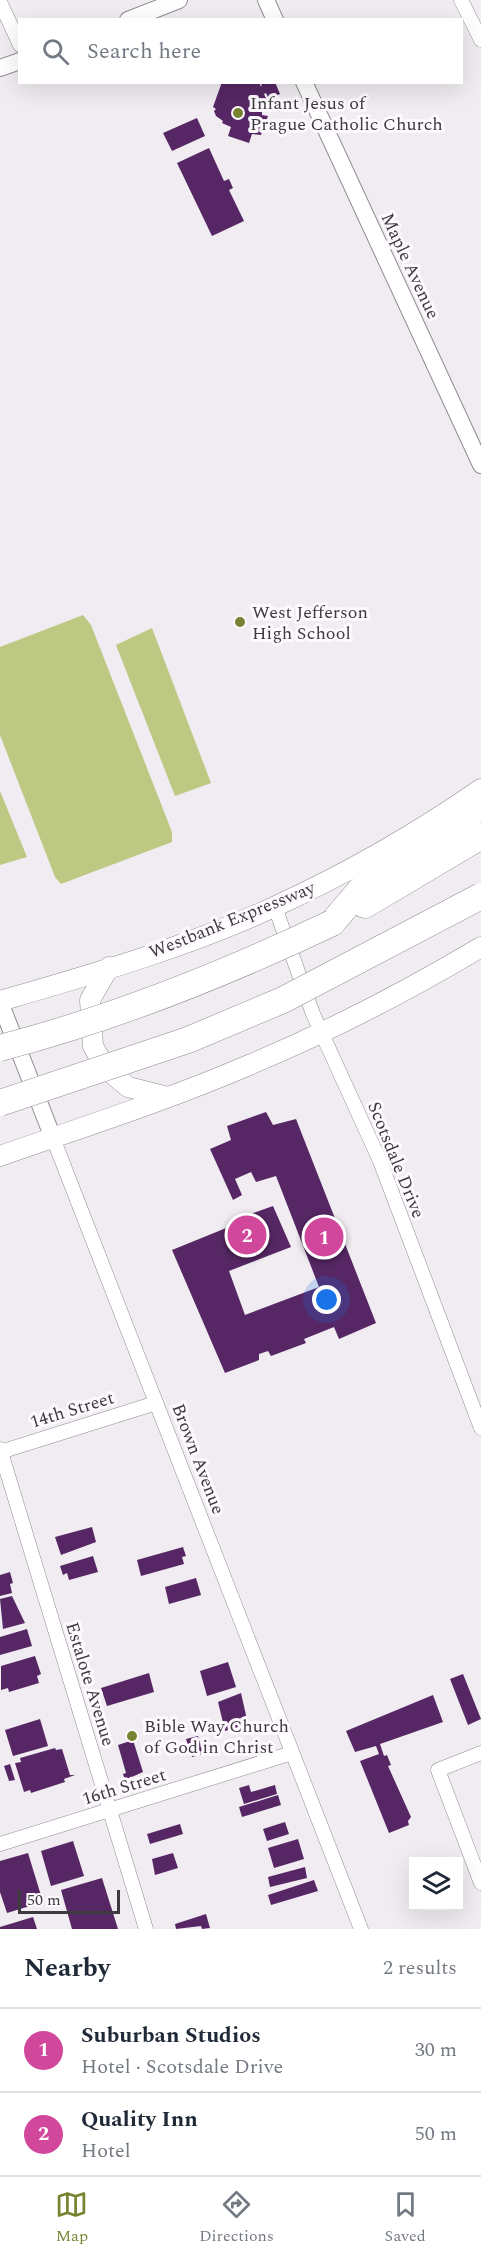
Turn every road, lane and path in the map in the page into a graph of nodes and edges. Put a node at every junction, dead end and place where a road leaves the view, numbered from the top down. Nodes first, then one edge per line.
1 (179, 0) edge
2 (266, 0) edge
3 (461, 0) edge
4 (0, 2) edge
5 (133, 18) edge
6 (274, 18) edge
7 (481, 40) edge
8 (18, 41) edge
9 (18, 62) edge
10 (0, 68) edge
11 (305, 84) edge
12 (481, 465) edge
13 (481, 789) edge
14 (481, 806) edge
15 (481, 836) edge
16 (481, 896) edge
17 (275, 907) junction
18 (332, 923) junction
19 (481, 947) edge
20 (109, 967) junction
21 (0, 1001) edge
22 (321, 1030) junction
23 (0, 1048) edge
24 (168, 1097) junction
25 (0, 1103) edge
26 (53, 1138) junction
27 (0, 1156) edge
28 (156, 1403) junction
29 (481, 1428) edge
30 (0, 1451) edge
31 (292, 1753) junction
32 (481, 1753) edge
33 (109, 1811) junction
34 (0, 1844) edge
35 (481, 1883) edge
36 (146, 1929) edge
37 (361, 1929) edge

1 - 5 street
2 - 6 street
3 - 7 street
4 - 8 street
9 - 10 street
11 - 12 street, Maple Avenue
13 - 17 main road, Westbank Expressway
14 - 18 highway
15 - 18 highway
16 - 25 highway, bridge
17 - 20 main road, Westbank Expressway
17 - 22 street, Scotsdale Drive
18 - 23 highway, bridge
19 - 22 main road
20 - 21 main road, Westbank Expressway
20 - 24 main road
21 - 26 street, Brown Avenue
22 - 24 main road
22 - 29 street, Scotsdale Drive
24 - 26 main road
26 - 27 main road
26 - 28 street, Brown Avenue
28 - 30 street, 14th Street
28 - 31 street, Brown Avenue
30 - 33 street, Estalote Avenue
31 - 33 street, 16th Street
31 - 37 street, Brown Avenue
32 - 35 street
33 - 34 street, 16th Street
33 - 36 street, Estalote Avenue

